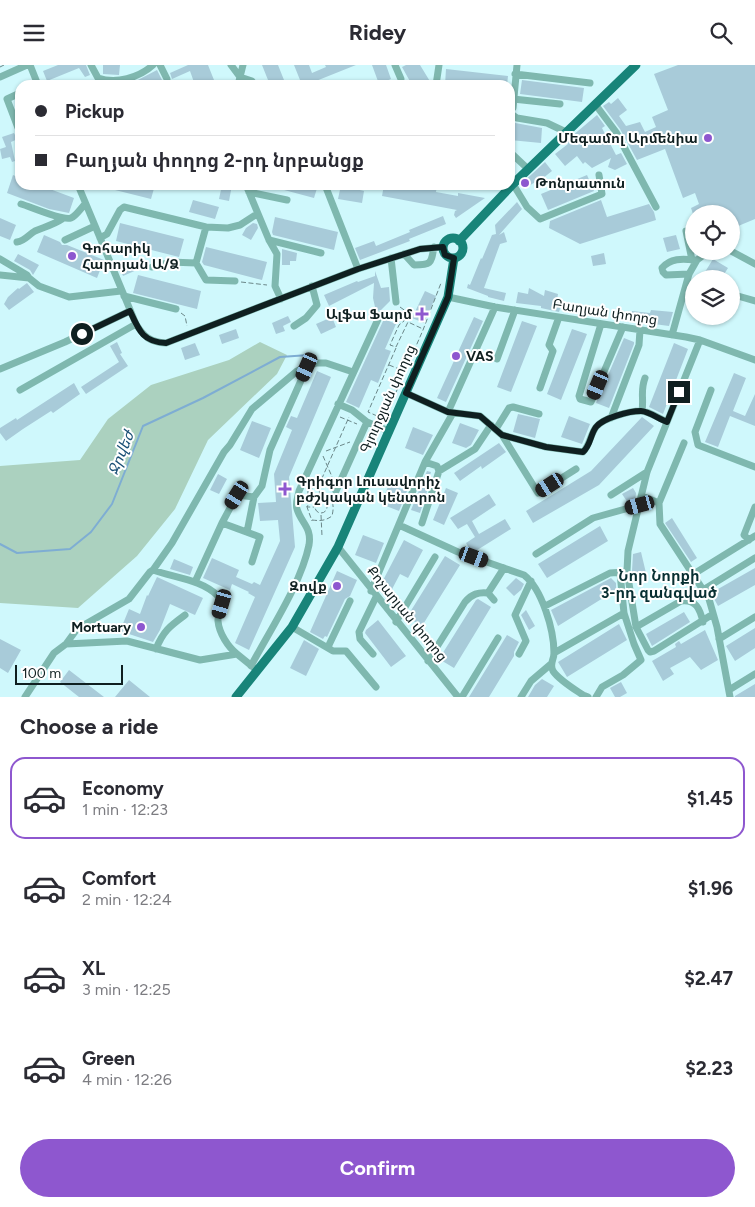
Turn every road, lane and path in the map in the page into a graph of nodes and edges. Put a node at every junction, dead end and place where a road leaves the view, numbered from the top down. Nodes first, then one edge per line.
1 (4, 65) edge
2 (28, 65) edge
3 (91, 65) edge
4 (153, 65) edge
5 (160, 65) edge
6 (231, 65) edge
7 (244, 65) edge
8 (394, 65) edge
9 (439, 65) edge
10 (517, 65) edge
11 (636, 65) edge
12 (0, 67) edge
13 (515, 74) junction
14 (0, 77) edge
15 (36, 80) edge
16 (113, 80) edge
17 (123, 80) edge
18 (167, 80) edge
19 (238, 80) edge
20 (239, 80) edge
21 (401, 80) edge
22 (437, 80) edge
23 (515, 80) edge
24 (590, 83) dead end
25 (15, 95) edge
26 (515, 99) edge
27 (595, 103) junction
28 (560, 104) dead end
29 (515, 116) edge
30 (15, 120) edge
31 (566, 132) junction
32 (515, 157) edge
33 (528, 169) junction
34 (599, 175) dead end
35 (515, 182) edge
36 (515, 187) edge
37 (80, 190) edge
38 (248, 190) edge
39 (253, 190) edge
40 (327, 190) edge
41 (507, 190) edge
42 (287, 201) dead end
43 (21, 204) dead end
44 (85, 204) junction
45 (656, 207) dead end
46 (257, 214) junction
47 (62, 219) junction
48 (95, 226) junction
49 (206, 227) junction
50 (100, 238) junction
51 (65, 240) dead end
52 (268, 240) junction
53 (460, 241) junction
54 (17, 242) dead end
55 (438, 247) junction
56 (321, 253) dead end
57 (404, 254) junction
58 (740, 256) edge
59 (391, 258) junction
60 (454, 258) junction
61 (0, 259) edge
62 (685, 260) edge
63 (695, 260) edge
64 (196, 263) junction
65 (755, 264) edge
66 (152, 267) dead end
67 (358, 269) junction
68 (692, 270) edge
69 (0, 275) edge
70 (685, 277) edge
71 (28, 278) junction
72 (444, 278) dead end
73 (235, 281) joint
74 (275, 285) junction
75 (312, 287) junction
76 (123, 293) junction
77 (685, 293) edge
78 (448, 297) junction
79 (740, 297) edge
80 (281, 299) junction
81 (755, 301) edge
82 (396, 302) joint
83 (494, 307) junction
84 (176, 309) joint
85 (514, 310) junction
86 (130, 311) junction
87 (380, 315) dead end
88 (559, 317) junction
89 (404, 321) junction
90 (408, 322) junction
91 (136, 324) junction
92 (601, 324) junction
93 (294, 326) dead end
94 (622, 327) junction
95 (423, 330) junction
96 (640, 330) junction
97 (189, 335) junction
98 (672, 335) junction
99 (700, 340) junction
100 (396, 347) junction
101 (497, 359) dead end
102 (755, 360) edge
103 (389, 365) junction
104 (307, 367) junction
105 (0, 369) edge
106 (405, 371) junction
107 (353, 372) junction
108 (645, 378) dead end
109 (540, 388) dead end
110 (20, 390) dead end
111 (711, 390) dead end
112 (406, 393) junction
113 (338, 404) junction
114 (352, 409) junction
115 (642, 411) junction
116 (450, 412) junction
117 (334, 414) junction
118 (539, 414) dead end
119 (611, 418) junction
120 (347, 420) junction
121 (667, 422) junction
122 (366, 425) junction
123 (496, 430) junction
124 (389, 431) junction
125 (329, 443) dead end
126 (684, 443) dead end
127 (356, 445) junction
128 (335, 447) junction
129 (325, 451) junction
130 (323, 455) junction
131 (425, 462) junction
132 (319, 464) dead end
133 (328, 465) junction
134 (755, 467) edge
135 (576, 469) dead end
136 (439, 471) junction
137 (647, 472) junction
138 (312, 481) dead end
139 (319, 485) junction
140 (308, 489) junction
141 (336, 491) dead end
142 (319, 495) junction
143 (611, 495) dead end
144 (642, 496) junction
145 (254, 497) junction
146 (320, 501) junction
147 (659, 503) junction
148 (640, 505) junction
149 (307, 507) junction
150 (314, 507) junction
151 (334, 507) junction
152 (755, 507) edge
153 (328, 508) junction
154 (326, 513) junction
155 (321, 514) junction
156 (328, 518) junction
157 (312, 520) junction
158 (321, 521) junction
159 (222, 523) junction
160 (422, 523) dead end
161 (399, 525) junction
162 (247, 532) junction
163 (309, 535) junction
164 (322, 536) dead end
165 (752, 538) edge
166 (338, 547) junction
167 (536, 554) dead end
168 (435, 557) dead end
169 (755, 557) edge
170 (252, 562) dead end
171 (504, 568) junction
172 (153, 570) junction
173 (623, 572) junction
174 (692, 575) junction
175 (532, 581) junction
176 (195, 582) junction
177 (703, 589) junction
178 (488, 593) junction
179 (374, 594) junction
180 (494, 600) dead end
181 (350, 601) dead end
182 (545, 606) junction
183 (624, 613) junction
184 (713, 614) junction
185 (185, 615) dead end
186 (755, 617) edge
187 (396, 622) junction
188 (702, 622) junction
189 (292, 627) junction
190 (636, 627) junction
191 (498, 638) dead end
192 (719, 639) junction
193 (66, 644) junction
194 (328, 647) junction
195 (156, 649) junction
196 (373, 653) dead end
197 (519, 653) dead end
198 (554, 653) junction
199 (236, 655) junction
200 (428, 661) junction
201 (551, 665) junction
202 (254, 668) junction
203 (755, 673) edge
204 (376, 687) dead end
205 (729, 693) edge
206 (25, 697) edge
207 (236, 697) edge
208 (458, 697) edge
209 (462, 697) edge
210 (521, 697) edge
211 (586, 697) edge
212 (596, 697) edge

1 - 12 path
2 - 14 street
2 - 15 street
3 - 16 street
4 - 17 street
5 - 18 street
6 - 19 street
7 - 20 street
8 - 21 street
9 - 22 street
10 - 13 street
11 - 27 main road
13 - 23 street
13 - 24 street
25 - 30 street
26 - 28 street
27 - 31 main road
27 - 45 street
29 - 31 street
31 - 33 main road
32 - 33 street
33 - 35 main road
34 - 36 street
37 - 44 street
38 - 46 street
39 - 42 street
40 - 67 street
41 - 53 main road
43 - 47 street
44 - 47 street
44 - 48 street
46 - 49 street
46 - 52 street
47 - 54 street
48 - 50 street
48 - 51 street
49 - 50 street
49 - 64 street
50 - 76 street
52 - 56 street
52 - 74 street
53 - 55 main road
53 - 60 main road
55 - 57 street
55 - 57 street
55 - 60 main road
57 - 59 street
58 - 65 street
59 - 67 street
59 - 82 street
60 - 78 main road, Գյուրջյան փողոց
61 - 71 street
62 - 70 street
63 - 68 street
64 - 66 street
64 - 73 street
67 - 75 street
69 - 71 street
71 - 76 street
72 - 95 path
73 - 74 path
74 - 80 street
75 - 80 street
75 - 93 street
76 - 84 street
76 - 86 street
77 - 98 street
78 - 83 street, Բաղյան փողոց
78 - 112 main road, Գյուրջյան փողոց
79 - 81 street
80 - 97 street
82 - 89 path
83 - 85 street, Բաղյան փողոց
83 - 116 street
84 - 97 path
85 - 88 street, Բաղյան փողոց
85 - 101 street
86 - 91 street
86 - 105 street
87 - 107 street
88 - 92 street, Բաղյան փողոց
88 - 109 street
89 - 90 path
89 - 100 path
90 - 95 path
90 - 100 path
91 - 97 street
91 - 110 street
92 - 94 street, Բաղյան փողոց
92 - 94 street
94 - 96 street, Բաղյան փողոց
95 - 106 path
96 - 98 street, Բաղյան փողոց
96 - 119 street
98 - 99 street, Բաղյան փողոց
99 - 102 street, Բաղյան փողոց
99 - 121 street
100 - 103 path
103 - 106 path
103 - 106 path
104 - 107 street
104 - 145 street
104 - 172 street
107 - 113 street
108 - 115 street
111 - 134 street
112 - 116 street
112 - 124 main road, Գյուրջյան փողոց
113 - 114 street
113 - 117 street
114 - 120 path
114 - 122 street
115 - 119 street
115 - 121 street
116 - 123 street
116 - 131 street
117 - 120 path
117 - 163 street
118 - 123 street
119 - 123 street
120 - 122 path
120 - 128 path
121 - 137 street
122 - 124 street
122 - 127 street
123 - 135 street
123 - 136 street
124 - 166 main road, Գյուրջյան փողոց
125 - 129 path
126 - 147 street
127 - 128 path
127 - 141 street
128 - 129 path
128 - 133 path
129 - 130 path
130 - 132 path
130 - 133 path
131 - 136 street
131 - 161 street
133 - 139 path
133 - 139 path
136 - 160 street
137 - 143 street
137 - 144 street
138 - 140 path
139 - 140 path
139 - 142 path
140 - 149 path
142 - 146 path
142 - 149 path
142 - 151 path
144 - 147 street
144 - 148 street
145 - 159 street
145 - 162 street
146 - 150 path
146 - 153 path
147 - 174 street
148 - 167 street
148 - 173 street
149 - 150 path
149 - 157 path
150 - 155 path
151 - 153 path
151 - 156 path
152 - 165 street
153 - 154 path
154 - 155 path
154 - 156 path
155 - 158 path
156 - 158 path
157 - 158 path
157 - 163 path
158 - 164 path
159 - 162 street
159 - 176 street
161 - 171 street
161 - 179 street
162 - 170 street
163 - 202 street
165 - 174 street
166 - 179 street, Քոչարյան փողոց
166 - 189 main road, Գյուրջյան փողոց
168 - 187 street
169 - 177 street
171 - 175 street
171 - 178 street
172 - 176 street
172 - 193 street
173 - 182 street
173 - 183 street
173 - 190 street
174 - 177 street
175 - 182 street
175 - 197 street
176 - 199 street
177 - 184 street
178 - 180 street
178 - 200 street
179 - 187 street, Քոչարյան փողոց
179 - 196 street
181 - 194 street
182 - 198 street
183 - 198 street
183 - 212 street
184 - 188 street
184 - 192 street
185 - 195 street
186 - 192 street
187 - 200 street, Քոչարյան փողոց
188 - 190 street
188 - 190 street
189 - 194 street
189 - 202 main road, Գյուրջյան փողոց
191 - 209 street
192 - 205 street
193 - 195 street
193 - 206 street
194 - 204 street
195 - 199 street
198 - 201 street
199 - 202 street
200 - 208 street, Քոչարյան փողոց
201 - 210 street
201 - 211 street
202 - 207 main road, Գյուրջյան փողոց
203 - 205 street

